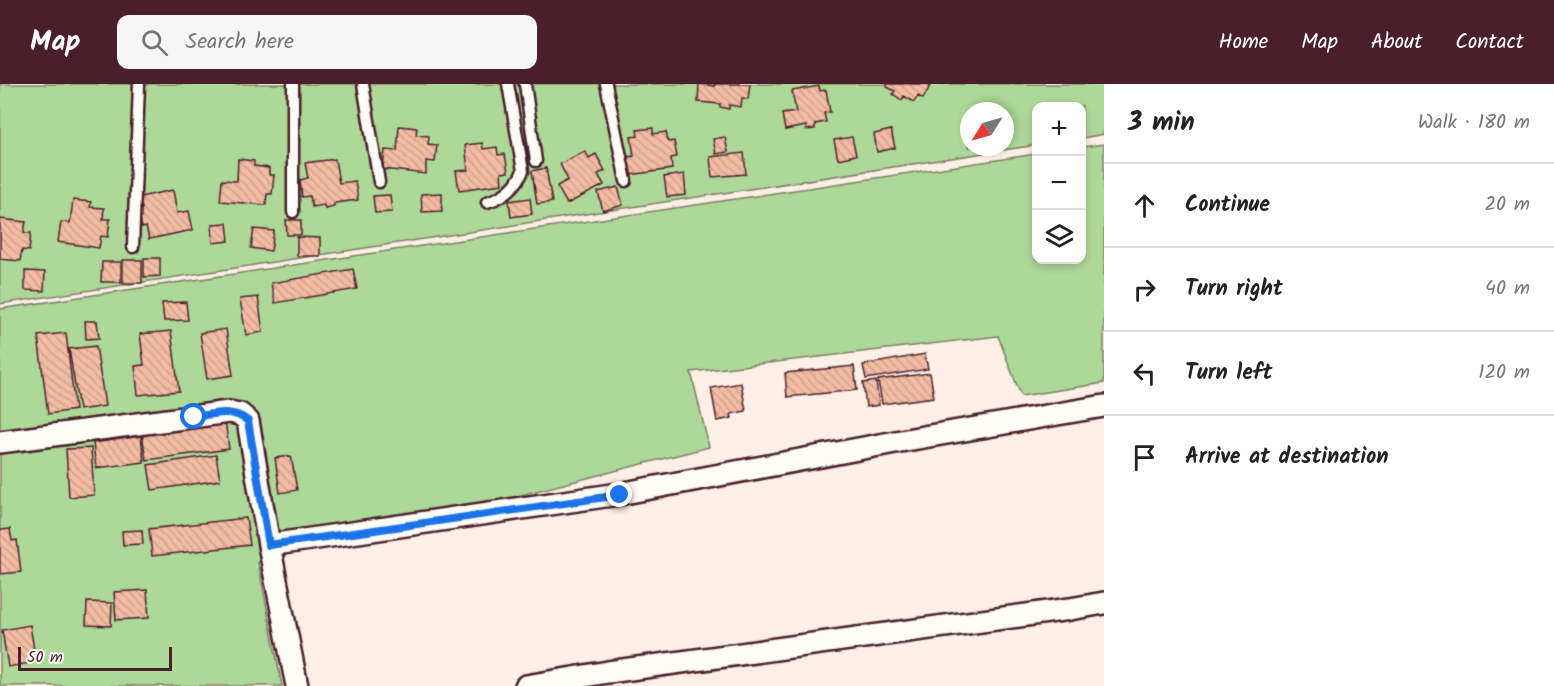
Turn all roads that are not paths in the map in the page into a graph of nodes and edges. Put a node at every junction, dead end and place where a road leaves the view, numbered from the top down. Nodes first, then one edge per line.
1 (139, 84) edge
2 (293, 84) edge
3 (363, 84) edge
4 (508, 84) edge
5 (525, 84) edge
6 (606, 84) edge
7 (536, 161) dead end
8 (626, 181) dead end
9 (379, 182) dead end
10 (486, 202) dead end
11 (293, 212) dead end
12 (133, 247) dead end
13 (1104, 406) edge
14 (0, 442) edge
15 (269, 545) junction
16 (1104, 603) edge
17 (297, 686) edge
18 (526, 686) edge

1 - 12 lane
2 - 11 lane
3 - 9 lane
4 - 10 lane
5 - 7 lane
6 - 8 lane
13 - 15 street
14 - 15 street
15 - 17 street
16 - 18 street

